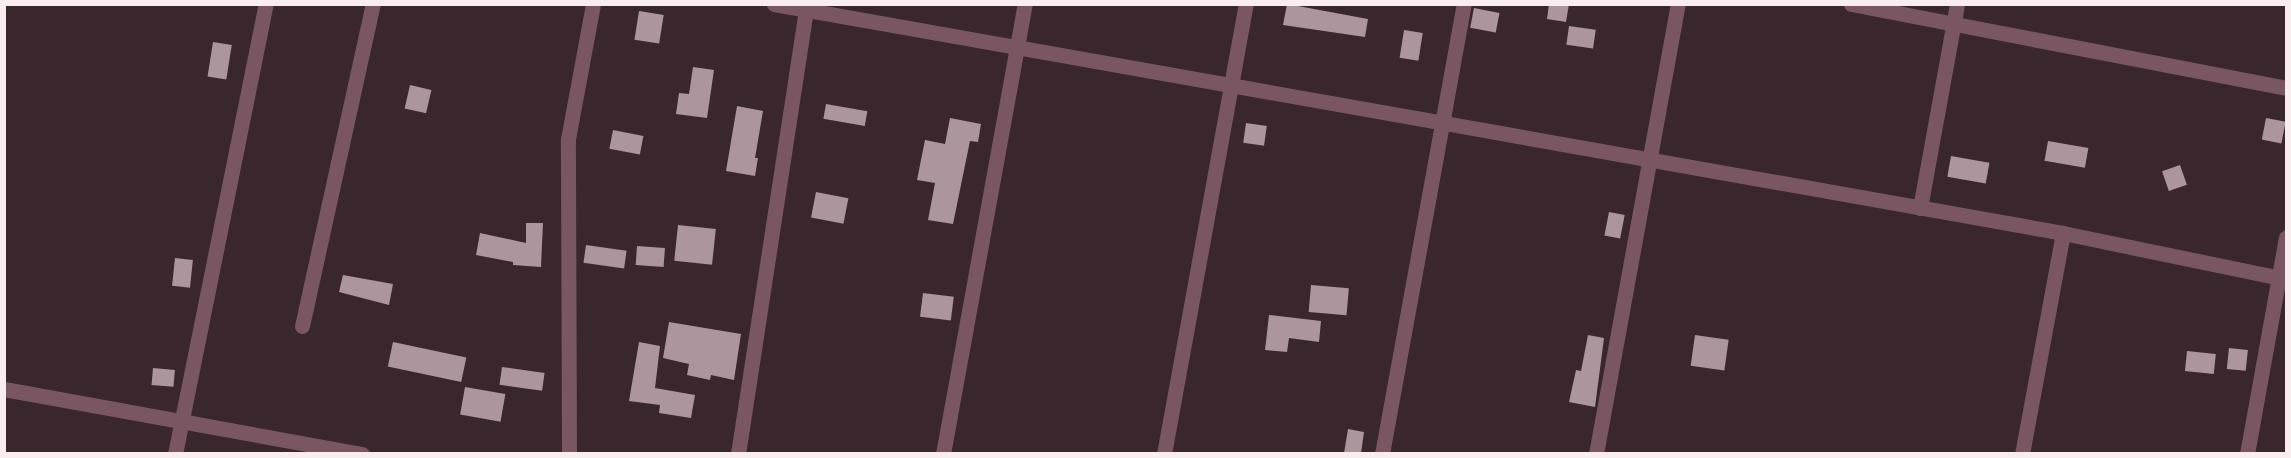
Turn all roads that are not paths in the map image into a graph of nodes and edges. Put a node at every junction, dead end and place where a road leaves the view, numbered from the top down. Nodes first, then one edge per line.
1 (266, 4) edge
2 (372, 4) edge
3 (593, 4) edge
4 (774, 4) edge
5 (1025, 4) edge
6 (1246, 4) edge
7 (1464, 4) edge
8 (1678, 4) edge
9 (1851, 4) edge
10 (1957, 4) edge
11 (806, 8) edge
12 (1954, 22) junction
13 (1017, 47) junction
14 (1232, 84) junction
15 (2286, 88) edge
16 (1443, 122) junction
17 (1650, 162) junction
18 (1920, 207) junction
19 (2063, 234) junction
20 (2286, 237) edge
21 (2283, 279) edge
22 (302, 326) dead end
23 (4, 389) edge
24 (181, 421) junction
25 (2024, 448) edge
26 (175, 453) edge
27 (362, 453) edge
28 (569, 453) edge
29 (738, 453) edge
30 (943, 453) edge
31 (1164, 453) edge
32 (1382, 453) edge
33 (1596, 453) edge
34 (2036, 453) edge
35 (2247, 453) edge

1 - 24 street
2 - 22 street
3 - 28 street
4 - 11 street
5 - 13 street
6 - 14 street
7 - 16 street
8 - 17 street
9 - 12 street
10 - 12 street
11 - 13 street
11 - 29 street
12 - 15 street
12 - 18 street
13 - 14 street
13 - 30 street
14 - 16 street
14 - 31 street
16 - 17 street
16 - 32 street
17 - 18 street
17 - 33 street
18 - 19 street
19 - 21 street
19 - 25 street
20 - 21 street
21 - 35 street
23 - 24 street
24 - 26 street
24 - 27 street
25 - 34 street

